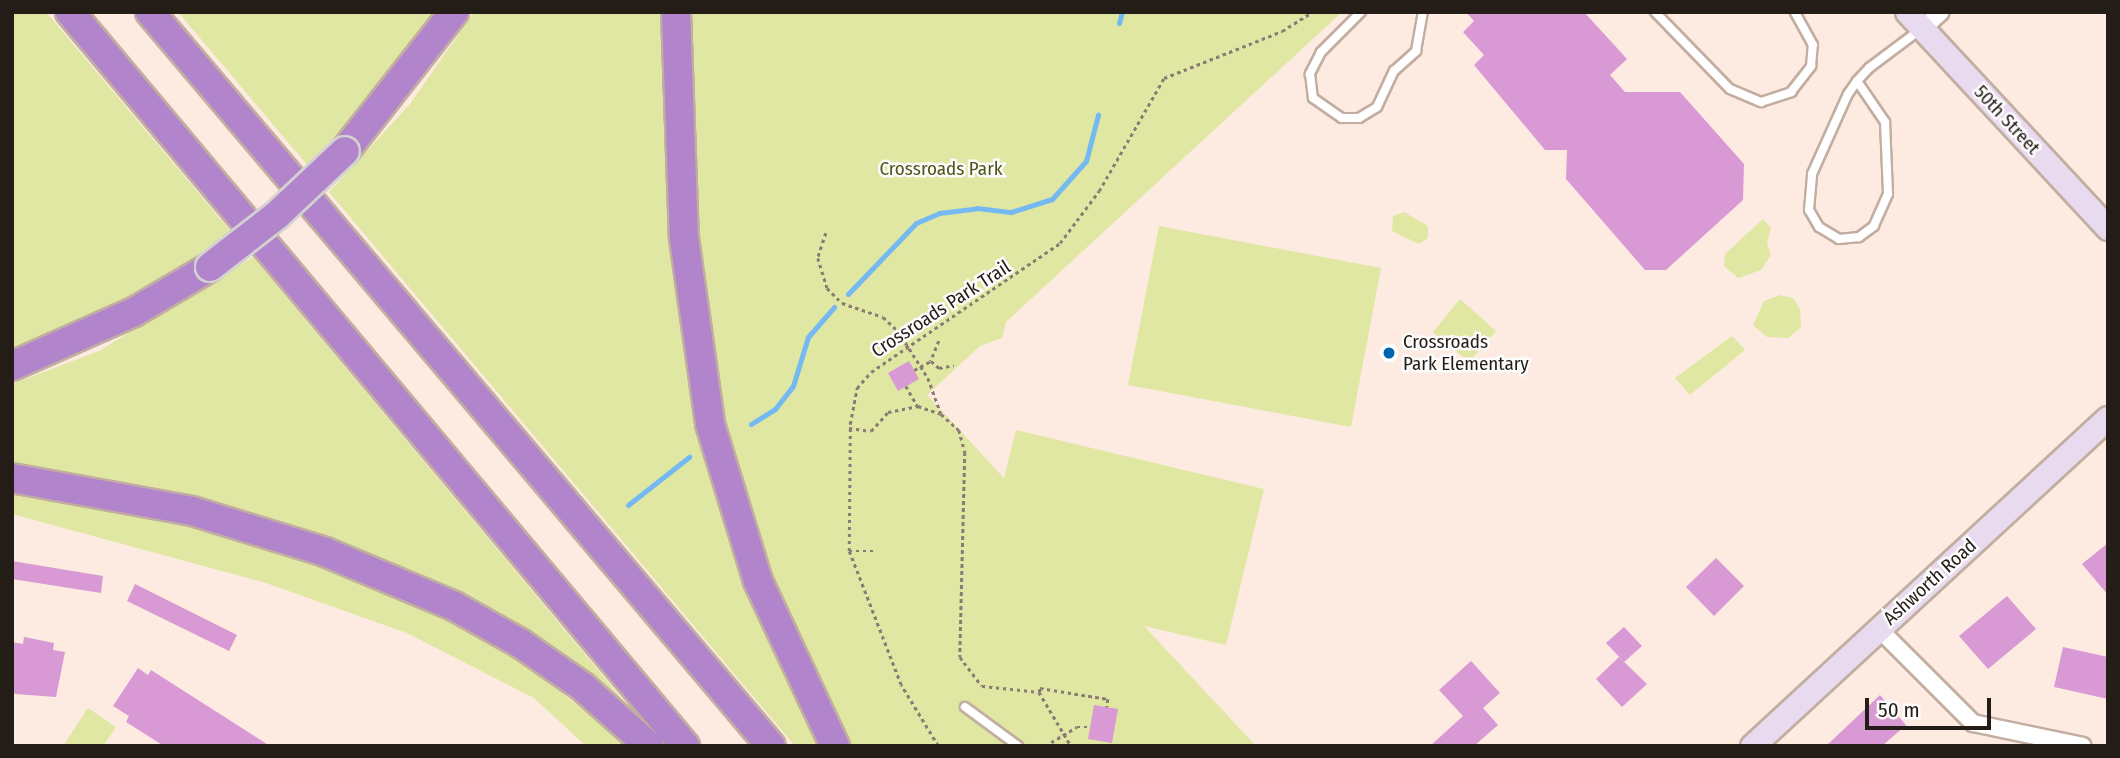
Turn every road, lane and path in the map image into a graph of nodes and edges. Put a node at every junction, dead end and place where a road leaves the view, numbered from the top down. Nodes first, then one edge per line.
1 (70, 12) edge
2 (150, 12) edge
3 (454, 12) edge
4 (676, 12) edge
5 (1313, 12) edge
6 (1361, 12) edge
7 (1423, 12) edge
8 (1655, 12) edge
9 (1795, 12) edge
10 (1941, 12) edge
11 (1914, 20) edge
12 (1857, 81) junction
13 (2108, 228) edge
14 (826, 233) dead end
15 (939, 341) dead end
16 (909, 347) junction
17 (931, 361) junction
18 (954, 365) dead end
19 (12, 366) edge
20 (921, 366) junction
21 (914, 370) dead end
22 (906, 386) dead end
23 (918, 406) junction
24 (941, 414) junction
25 (2108, 418) edge
26 (849, 428) junction
27 (12, 478) edge
28 (849, 551) junction
29 (877, 551) dead end
30 (1879, 628) junction
31 (1039, 692) junction
32 (965, 706) dead end
33 (1107, 707) dead end
34 (1090, 727) dead end
35 (1065, 735) junction
36 (649, 746) edge
37 (685, 746) edge
38 (771, 746) edge
39 (835, 746) edge
40 (938, 746) edge
41 (1018, 746) edge
42 (1045, 746) edge
43 (1071, 746) edge
44 (1752, 746) edge
45 (2083, 746) edge

1 - 37 highway
2 - 38 highway
3 - 19 highway, bridge
4 - 39 highway
5 - 16 path, Crossroads Park Trail
6 - 7 lane
8 - 9 lane
10 - 11 street
11 - 12 lane
11 - 13 main road, 50th Street
12 - 12 lane
14 - 16 path
15 - 17 path
16 - 20 path
16 - 26 path, Crossroads Park Trail
17 - 18 path
17 - 20 path
20 - 21 path
20 - 24 path
22 - 23 path
23 - 24 path
23 - 26 path
24 - 31 path
25 - 30 main road, Ashworth Road
26 - 28 path, Crossroads Park Trail
27 - 36 highway
28 - 29 path
28 - 40 path, Crossroads Park Trail
30 - 44 main road, Ashworth Road
30 - 45 street
31 - 33 path
31 - 35 path
32 - 41 lane
34 - 35 path
35 - 42 path
35 - 43 path

